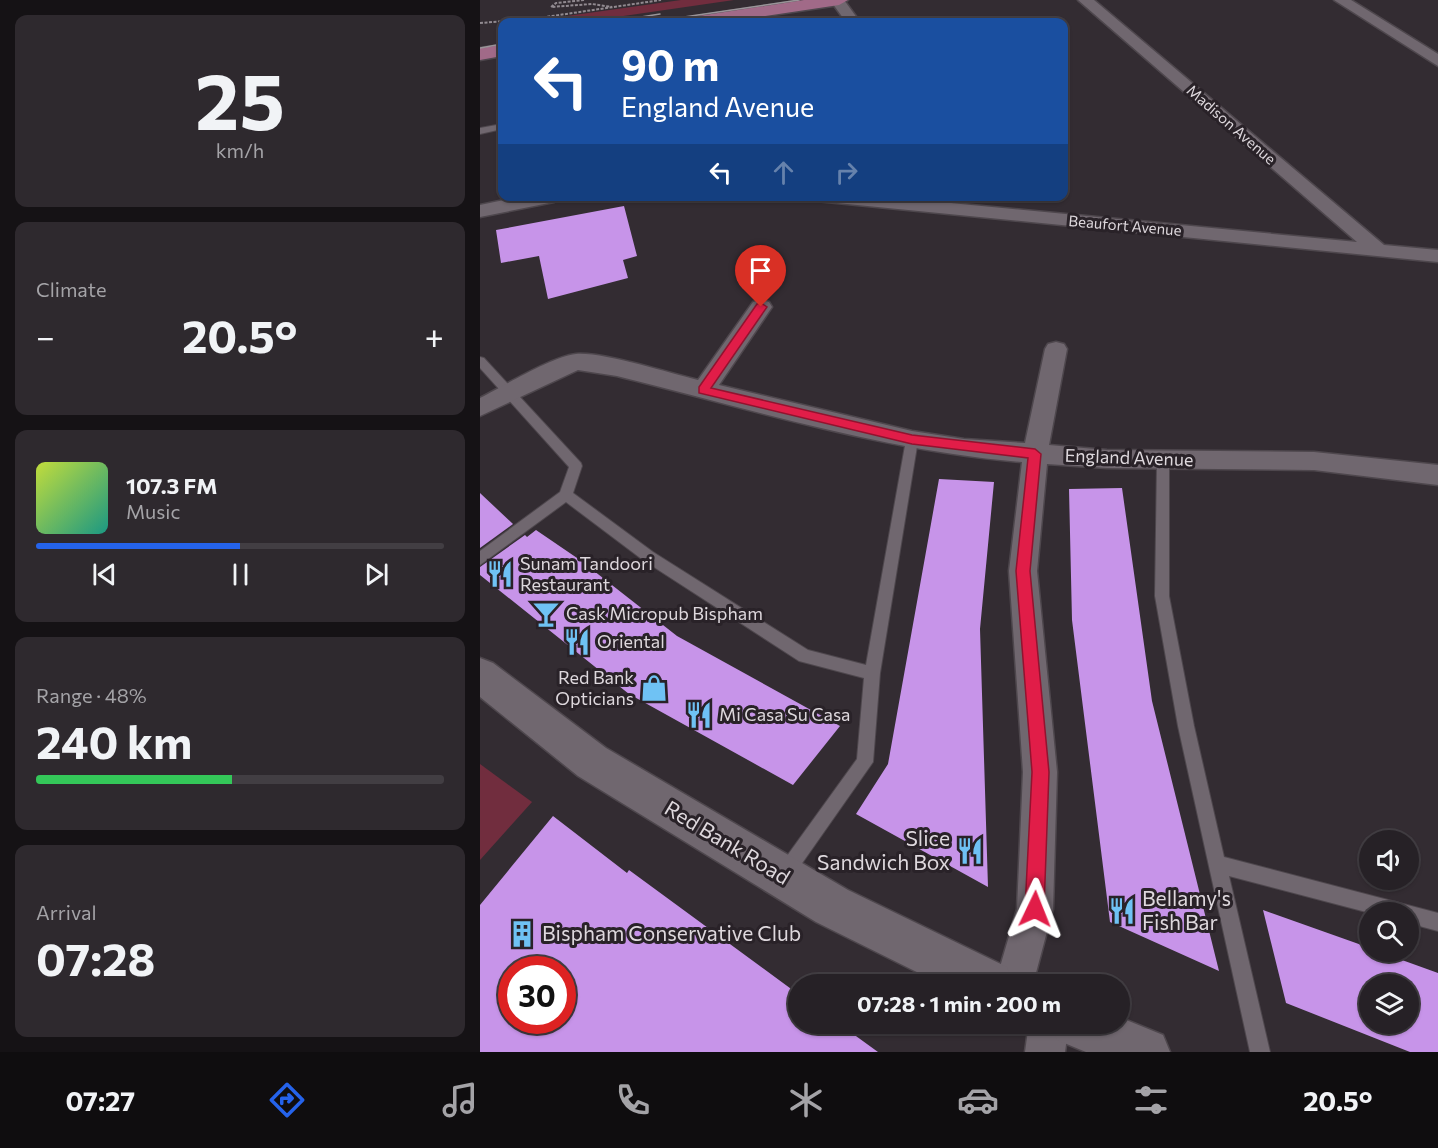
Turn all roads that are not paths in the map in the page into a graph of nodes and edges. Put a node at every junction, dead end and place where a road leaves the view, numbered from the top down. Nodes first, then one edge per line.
1 (838, 0) edge
2 (1085, 0) edge
3 (1341, 0) edge
4 (719, 18) edge
5 (850, 18) edge
6 (498, 52) edge
7 (480, 54) edge
8 (1438, 61) edge
9 (498, 128) edge
10 (480, 131) edge
11 (529, 201) edge
12 (918, 201) edge
13 (981, 204) edge
14 (480, 211) edge
15 (1378, 250) junction
16 (1438, 256) edge
17 (761, 307) dead end
18 (1056, 349) dead end
19 (480, 361) edge
20 (703, 390) junction
21 (508, 392) junction
22 (480, 408) edge
23 (912, 440) junction
24 (1035, 454) junction
25 (1163, 461) junction
26 (1438, 475) edge
27 (566, 495) junction
28 (480, 559) edge
29 (872, 673) junction
30 (480, 675) edge
31 (1218, 864) junction
32 (782, 876) junction
33 (1363, 902) edge
34 (1419, 917) edge
35 (1438, 922) edge
36 (970, 974) edge
37 (1017, 974) edge
38 (1047, 1034) edge
39 (1101, 1034) edge
40 (1045, 1052) edge
41 (1146, 1052) edge
42 (1260, 1052) edge

1 - 4 main road
1 - 5 street
2 - 15 street, Madison Avenue
3 - 8 street
6 - 7 main road
9 - 10 lane
11 - 14 street
12 - 13 street, Beaufort Avenue
13 - 15 street, Beaufort Avenue
15 - 16 street, Beaufort Avenue
17 - 20 street
18 - 24 street
19 - 21 lane
20 - 21 street, England Avenue
20 - 23 street, England Avenue
21 - 22 street, England Avenue
21 - 27 lane
23 - 24 street, England Avenue
23 - 29 lane
24 - 25 street, England Avenue
24 - 37 street
25 - 26 street, England Avenue
25 - 31 lane
27 - 28 lane
27 - 29 lane
29 - 32 lane
30 - 32 street, Red Bank Road
31 - 33 lane
31 - 42 lane
32 - 36 street, Red Bank Road
34 - 35 lane
38 - 40 street
39 - 41 street

